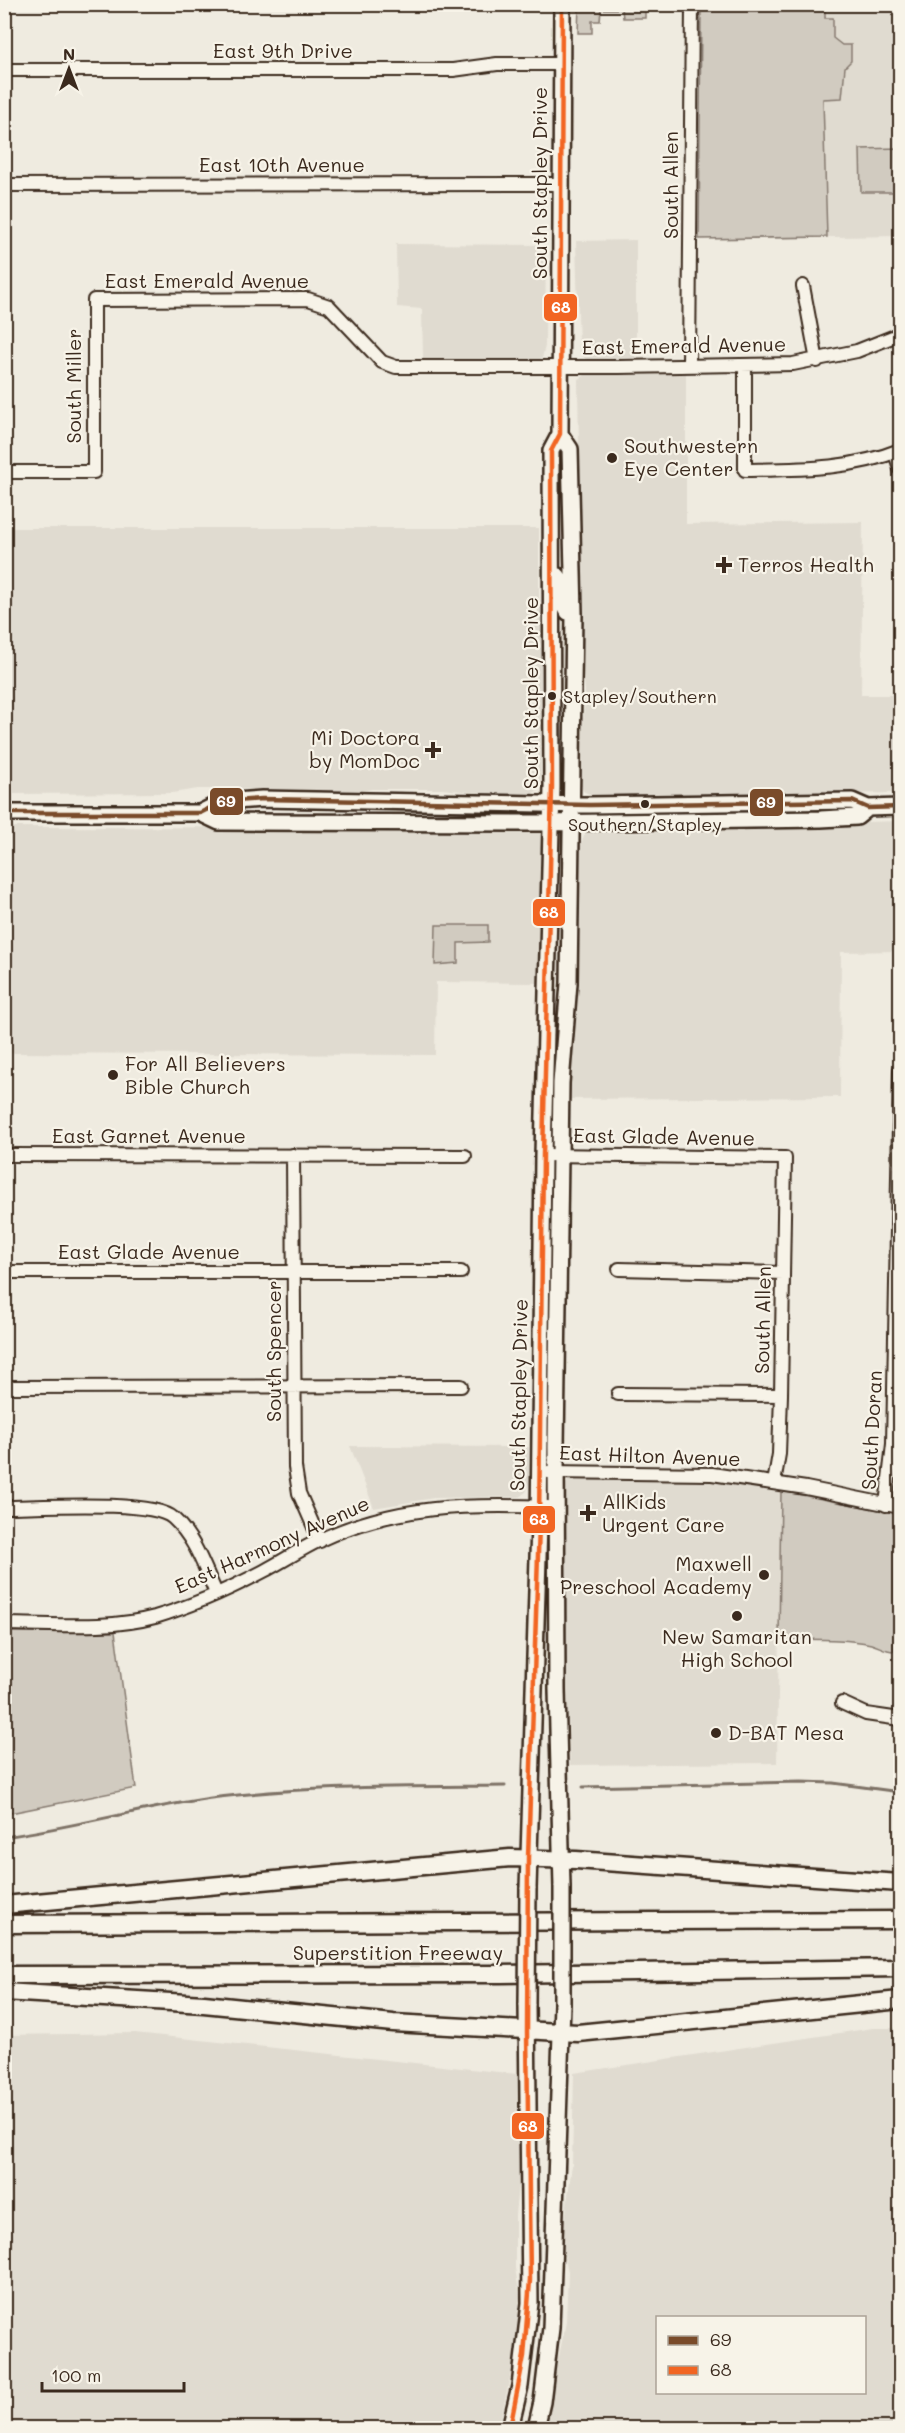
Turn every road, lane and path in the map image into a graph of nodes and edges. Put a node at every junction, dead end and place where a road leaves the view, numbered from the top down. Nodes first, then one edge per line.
1 (562, 4) edge
2 (692, 4) edge
3 (561, 64) junction
4 (4, 70) edge
5 (560, 184) junction
6 (4, 185) edge
7 (803, 286) dead end
8 (94, 300) joint
9 (900, 334) edge
10 (817, 361) junction
11 (689, 366) junction
12 (746, 366) junction
13 (559, 368) junction
14 (560, 434) junction
15 (898, 452) edge
16 (900, 469) edge
17 (4, 472) edge
18 (551, 484) junction
19 (573, 538) junction
20 (553, 567) junction
21 (552, 612) junction
22 (574, 613) junction
23 (573, 659) junction
24 (356, 801) junction
25 (425, 802) junction
26 (825, 802) junction
27 (552, 803) junction
28 (571, 804) junction
29 (900, 807) edge
30 (868, 808) junction
31 (4, 813) edge
32 (200, 813) junction
33 (766, 820) junction
34 (271, 822) junction
35 (357, 822) junction
36 (551, 822) junction
37 (571, 822) junction
38 (548, 981) junction
39 (564, 1035) junction
40 (900, 1070) edge
41 (900, 1143) edge
42 (4, 1155) edge
43 (293, 1155) junction
44 (543, 1155) junction
45 (465, 1156) dead end
46 (559, 1156) junction
47 (785, 1158) joint
48 (619, 1269) dead end
49 (899, 1270) edge
50 (293, 1271) junction
51 (4, 1272) edge
52 (461, 1272) dead end
53 (783, 1273) junction
54 (461, 1386) dead end
55 (4, 1387) edge
56 (294, 1387) junction
57 (898, 1393) edge
58 (618, 1394) dead end
59 (781, 1395) junction
60 (539, 1472) junction
61 (557, 1472) junction
62 (774, 1483) junction
63 (886, 1505) junction
64 (4, 1507) edge
65 (539, 1507) junction
66 (556, 1507) junction
67 (900, 1507) edge
68 (320, 1540) junction
69 (537, 1570) junction
70 (216, 1593) junction
71 (4, 1624) edge
72 (536, 1632) junction
73 (557, 1633) junction
74 (557, 1690) junction
75 (842, 1703) dead end
76 (900, 1719) edge
77 (528, 1858) junction
78 (562, 1859) junction
79 (900, 1883) edge
80 (4, 1905) edge
81 (900, 1920) edge
82 (4, 1924) edge
83 (900, 1968) edge
84 (4, 1975) edge
85 (4, 1992) edge
86 (900, 2000) edge
87 (526, 2031) junction
88 (561, 2032) junction
89 (510, 2428) edge
90 (536, 2428) edge

1 - 3 main road, South Stapley Drive
2 - 11 street, South Allen
3 - 4 street, East 9th Drive
3 - 5 main road, South Stapley Drive
5 - 6 street, East 10th Avenue
5 - 13 main road, South Stapley Drive
7 - 10 street
8 - 13 street, East Emerald Avenue
8 - 17 street, South Miller
9 - 10 street, East Emerald Avenue
10 - 12 street, East Emerald Avenue
11 - 12 street, East Emerald Avenue
11 - 13 street, East Emerald Avenue
12 - 15 street
13 - 14 main road, South Stapley Drive
14 - 18 main road, South Stapley Drive
14 - 19 main road, South Stapley Drive
15 - 16 street
18 - 19 main road
18 - 20 main road, South Stapley Drive
19 - 22 main road, South Stapley Drive
20 - 21 main road, South Stapley Drive
20 - 22 main road
21 - 23 main road
21 - 27 main road, South Stapley Drive
22 - 23 main road, South Stapley Drive
23 - 28 main road, South Stapley Drive
24 - 25 main road
24 - 32 main road
24 - 34 main road
25 - 27 main road
25 - 35 main road
26 - 28 main road
26 - 30 main road
26 - 33 main road
27 - 28 main road
27 - 36 main road, South Stapley Drive
28 - 37 main road, South Stapley Drive
29 - 30 main road
30 - 33 main road
31 - 32 main road
32 - 34 main road
33 - 37 main road
34 - 35 main road
35 - 36 main road
36 - 37 main road
36 - 38 main road, South Stapley Drive
37 - 39 main road, South Stapley Drive
38 - 39 main road
38 - 44 main road, South Stapley Drive
39 - 46 main road, South Stapley Drive
40 - 41 street, South Doran
41 - 49 street, South Doran
42 - 43 street, East Garnet Avenue
43 - 45 street, East Garnet Avenue
43 - 50 street, South Spencer
44 - 46 street, East Glade Avenue
44 - 60 main road, South Stapley Drive
46 - 47 street, East Glade Avenue
46 - 61 main road, South Stapley Drive
47 - 53 street, South Allen
48 - 53 street
49 - 57 street, South Doran
50 - 51 street, East Glade Avenue
50 - 52 street, East Glade Avenue
50 - 56 street, South Spencer
53 - 59 street, South Allen
54 - 56 street
55 - 56 street
56 - 68 street, South Spencer
57 - 63 street, South Doran
58 - 59 street
59 - 62 street, South Allen
60 - 61 street, East Hilton Avenue
60 - 65 main road, South Stapley Drive
61 - 62 street, East Hilton Avenue
61 - 66 main road, South Stapley Drive
62 - 63 street, East Hilton Avenue
63 - 67 street, East Hilton Avenue
64 - 70 street
65 - 66 street, East Harmony Avenue
65 - 68 street, East Harmony Avenue
65 - 69 main road, South Stapley Drive
66 - 73 main road, South Stapley Drive
68 - 70 street, East Harmony Avenue
69 - 72 main road, South Stapley Drive
69 - 73 main road
70 - 71 street, East Harmony Avenue
72 - 74 main road
72 - 77 main road, South Stapley Drive
73 - 74 main road, South Stapley Drive
74 - 78 main road, South Stapley Drive
75 - 76 street
77 - 78 highway
77 - 80 highway
77 - 87 main road, South Stapley Drive, bridge
78 - 79 highway
78 - 88 main road, South Stapley Drive, bridge
81 - 82 highway, Superstition Freeway
83 - 84 highway, Superstition Freeway
85 - 87 highway
86 - 88 highway
87 - 88 highway
87 - 89 main road, South Stapley Drive
88 - 90 main road, South Stapley Drive

